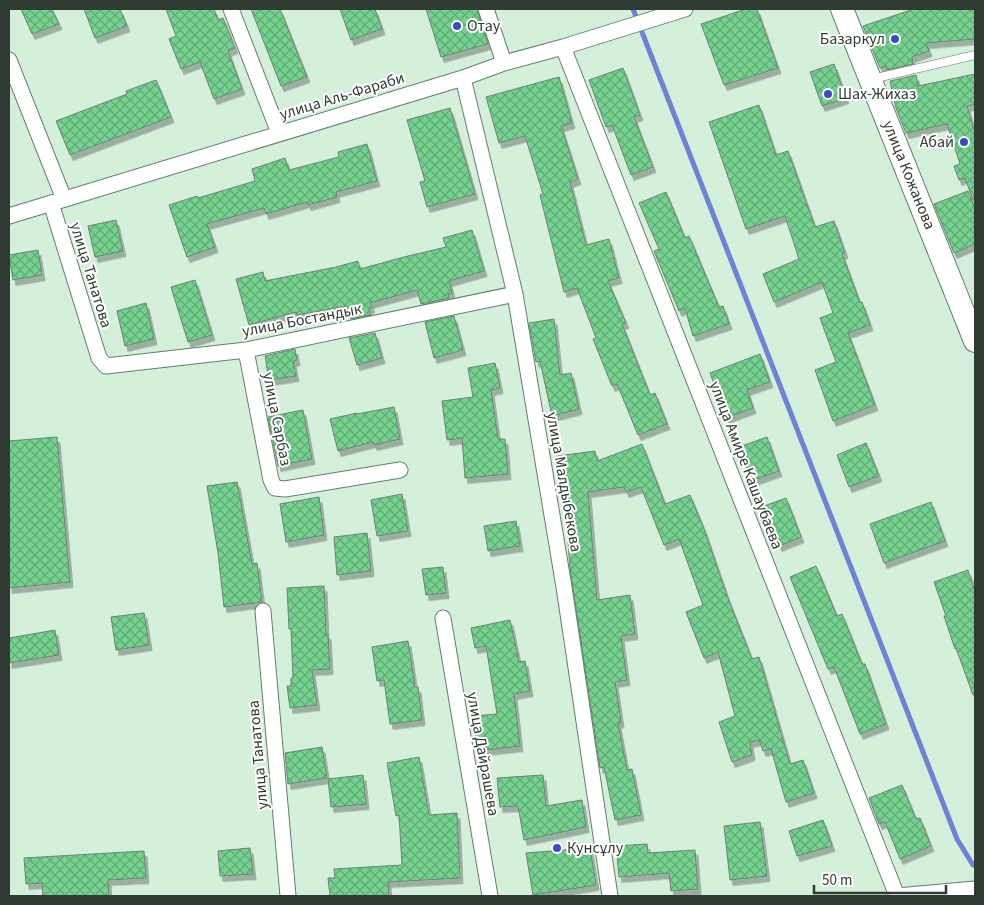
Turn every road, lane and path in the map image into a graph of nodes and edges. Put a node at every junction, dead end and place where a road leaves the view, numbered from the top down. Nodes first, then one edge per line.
1 (231, 9) edge
2 (486, 9) edge
3 (686, 9) edge
4 (842, 9) edge
5 (649, 15) edge
6 (563, 48) junction
7 (975, 55) edge
8 (9, 60) edge
9 (504, 63) junction
10 (463, 78) junction
11 (871, 79) junction
12 (279, 133) junction
13 (57, 201) junction
14 (9, 216) edge
15 (515, 294) junction
16 (975, 340) edge
17 (246, 350) junction
18 (99, 358) joint
19 (400, 470) dead end
20 (263, 611) dead end
21 (443, 618) dead end
22 (975, 889) edge
23 (288, 896) edge
24 (490, 896) edge
25 (610, 896) edge
26 (897, 896) edge

1 - 12 street
2 - 9 street
3 - 5 street, улица Аль-Фараби
4 - 11 main road, улица Кожанова
5 - 6 street, улица Аль-Фараби
6 - 9 street, улица Аль-Фараби
6 - 26 street, улица Амире Кашаубаева
7 - 11 lane
8 - 13 street, улица Танатова
9 - 10 street, улица Аль-Фараби
10 - 12 street, улица Аль-Фараби
10 - 15 street, улица Малдыбекова
11 - 16 main road, улица Кожанова
12 - 13 street, улица Аль-Фараби
13 - 14 street, улица Аль-Фараби
13 - 18 street, улица Танатова
15 - 17 street, улица Бостандык
15 - 25 street, улица Малдыбекова
17 - 18 street, улица Бостандык
17 - 19 street, улица Сарбаз
20 - 23 street, улица Танатова
21 - 24 street, улица Дайрашева
22 - 26 street

